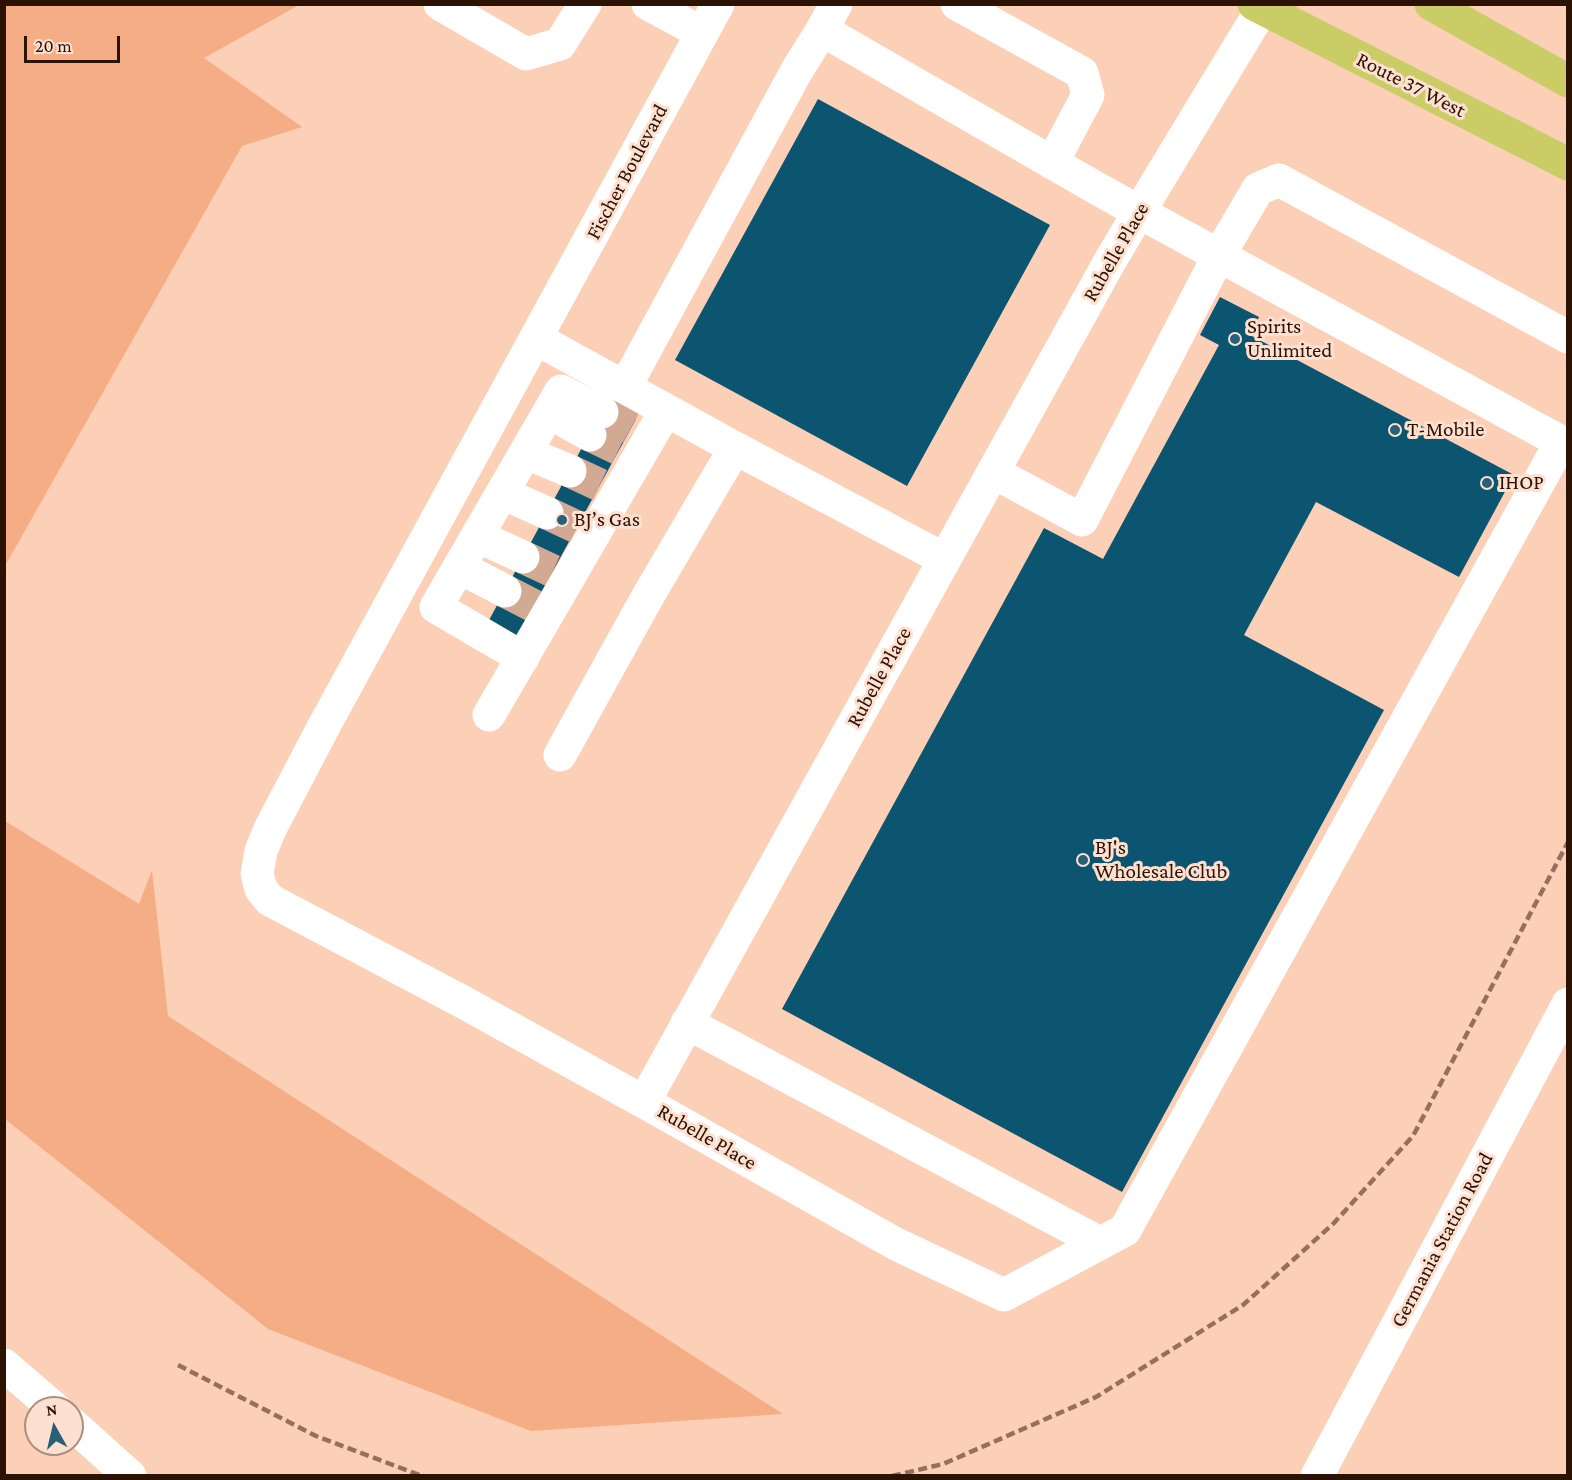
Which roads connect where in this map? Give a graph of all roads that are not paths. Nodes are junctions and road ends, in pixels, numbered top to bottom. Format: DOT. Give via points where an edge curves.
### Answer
graph roads {
  1 [pos="440,4"];
  2 [pos="585,4"];
  3 [pos="648,4"];
  4 [pos="718,4"];
  5 [pos="957,4"];
  6 [pos="1431,4"];
  7 [pos="1260,6"];
  8 [pos="829,17"];
  9 [pos="702,33"];
  10 [pos="1568,81"];
  11 [pos="1052,163"];
  12 [pos="1568,165"];
  13 [pos="1139,212"];
  14 [pos="1219,255"];
  15 [pos="1568,337"];
  16 [pos="537,339"];
  17 [pos="625,387"];
  18 [pos="498,408"];
  19 [pos="596,423"];
  20 [pos="538,431"];
  21 [pos="1564,435"];
  22 [pos="641,436"];
  23 [pos="735,448"];
  24 [pos="570,471"];
  25 [pos="993,472"];
  26 [pos="502,493"];
  27 [pos="547,513"];
  28 [pos="477,536"];
  29 [pos="523,557"];
  30 [pos="944,559"];
  31 [pos="406,575"];
  32 [pos="451,581"];
  33 [pos="505,591"];
  34 [pos="523,658"];
  35 [pos="489,715"];
  36 [pos="561,754"];
  37 [pos="1568,1004"];
  38 [pos="687,1023"];
  39 [pos="644,1101"];
  40 [pos="1100,1243"];
  41 [pos="4,1365"];
  42 [pos="40,1396"];
  43 [pos="84,1435"];
  44 [pos="130,1476"];
  45 [pos="1317,1476"];
  1 -- 2 [label="street" via="526,54 560,44"];
  3 -- 9 [label="street"];
  4 -- 9 [label="street, Fischer Boulevard"];
  5 -- 11 [label="street" via="1082,73 1088,95"];
  6 -- 10 [label="highway"];
  7 -- 12 [label="highway, Route 37 West"];
  7 -- 13 [label="street, Rubelle Place"];
  8 -- 11 [label="street"];
  8 -- 17 [label="street"];
  9 -- 16 [label="street, Fischer Boulevard"];
  11 -- 13 [label="street"];
  13 -- 14 [label="street"];
  13 -- 25 [label="street, Rubelle Place"];
  14 -- 15 [label="street" via="1258,189 1279,180"];
  14 -- 21 [label="street"];
  14 -- 25 [label="street" via="1082,520"];
  16 -- 17 [label="street"];
  16 -- 18 [label="street, Fischer Boulevard"];
  17 -- 22 [label="street"];
  18 -- 20 [label="street"];
  18 -- 31 [label="street, Fischer Boulevard"];
  19 -- 20 [label="street" via="561,391"];
  20 -- 24 [label="street"];
  20 -- 26 [label="street"];
  21 -- 40 [label="street" via="1125,1230"];
  22 -- 23 [label="street"];
  22 -- 34 [label="street" via="541,609"];
  23 -- 30 [label="street"];
  23 -- 36 [label="street"];
  25 -- 30 [label="street, Rubelle Place"];
  26 -- 27 [label="street"];
  26 -- 28 [label="street"];
  28 -- 29 [label="street"];
  28 -- 32 [label="street"];
  30 -- 38 [label="street, Rubelle Place"];
  31 -- 32 [label="street"];
  31 -- 39 [label="street, Fischer Boulevard" via="270,829 257,874 261,889 270,900"];
  32 -- 33 [label="street"];
  32 -- 34 [label="street" via="436,607"];
  34 -- 35 [label="street"];
  37 -- 45 [label="street, Germania Station Road"];
  38 -- 39 [label="street, Rubelle Place"];
  38 -- 40 [label="street"];
  39 -- 40 [label="street, Rubelle Place" via="896,1244 1004,1295"];
  41 -- 42 [label="street"];
  43 -- 44 [label="street"];
}
